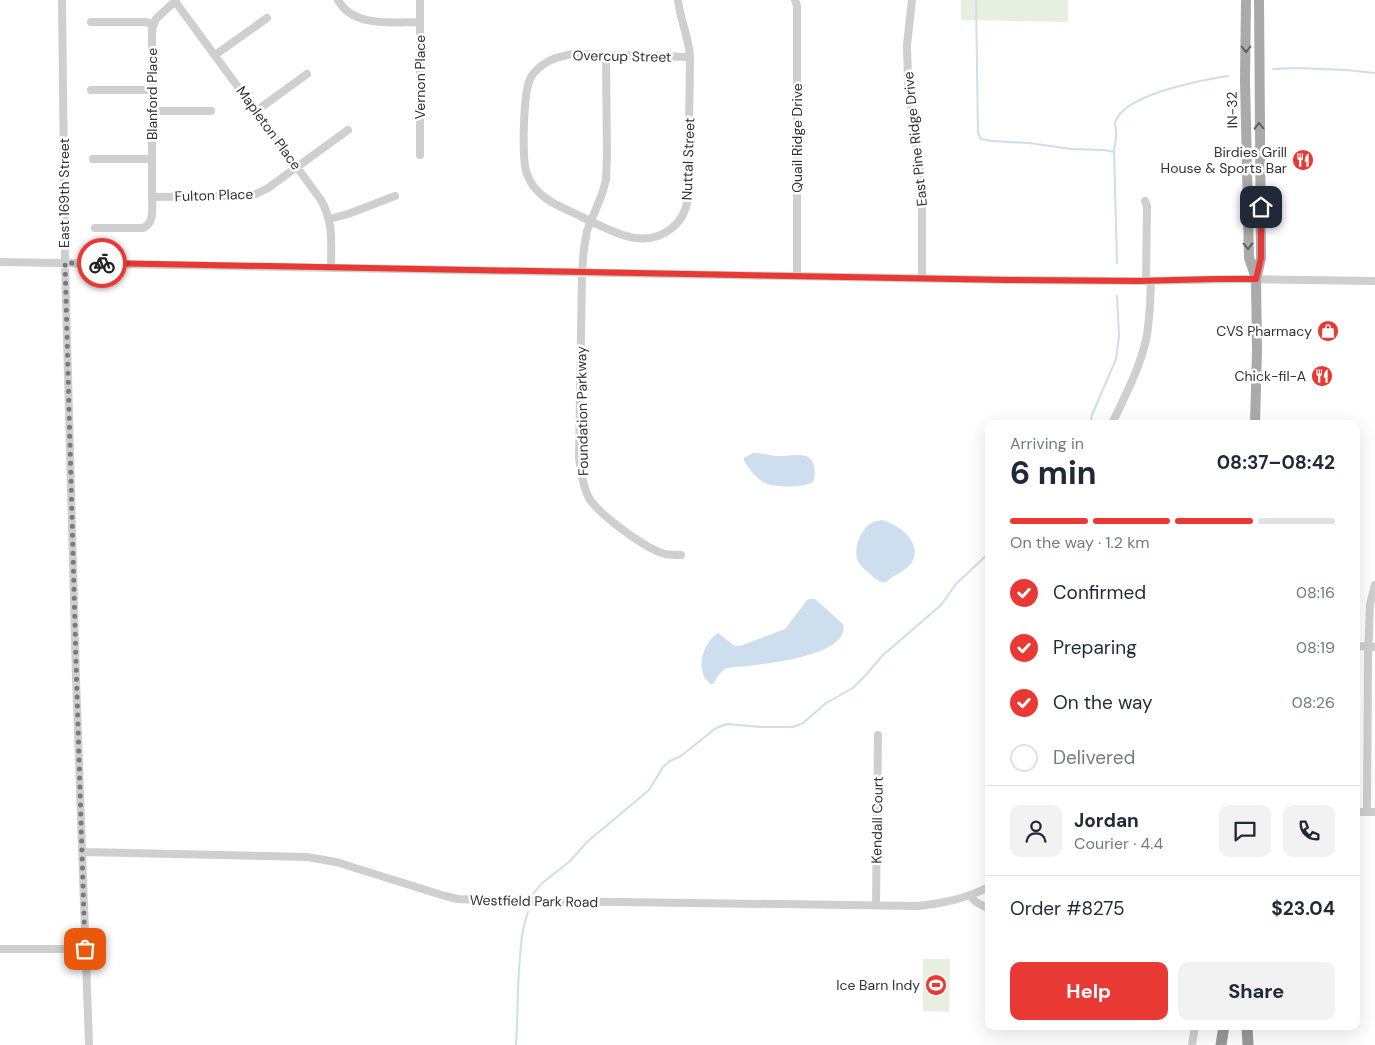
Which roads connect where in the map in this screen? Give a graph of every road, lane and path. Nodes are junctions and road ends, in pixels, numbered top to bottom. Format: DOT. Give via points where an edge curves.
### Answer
graph roads {
  1 [pos="62,0"];
  2 [pos="175,0"];
  3 [pos="338,0"];
  4 [pos="420,0"];
  5 [pos="678,0"];
  6 [pos="795,0"];
  7 [pos="912,0"];
  8 [pos="1246,0"];
  9 [pos="1259,0"];
  10 [pos="267,18"];
  11 [pos="91,22"];
  12 [pos="420,22"];
  13 [pos="153,24"];
  14 [pos="606,55"];
  15 [pos="215,56"];
  16 [pos="690,57"];
  17 [pos="307,74"];
  18 [pos="91,90"];
  19 [pos="152,90"];
  20 [pos="152,111"];
  21 [pos="211,111"];
  22 [pos="256,111"];
  23 [pos="348,130"];
  24 [pos="420,155"];
  25 [pos="93,159"];
  26 [pos="152,159"];
  27 [pos="297,167"];
  28 [pos="395,196"];
  29 [pos="152,197"];
  30 [pos="1145,202"];
  31 [pos="330,219"];
  32 [pos="591,221"];
  33 [pos="95,228"];
  34 [pos="0,262"];
  35 [pos="65,263"];
  36 [pos="331,268"];
  37 [pos="582,272"];
  38 [pos="797,276"];
  39 [pos="922,278"];
  40 [pos="1256,279"];
  41 [pos="1148,281"];
  42 [pos="1375,281"];
  43 [pos="1114,420"];
  44 [pos="1256,420"];
  45 [pos="681,555"];
  46 [pos="1375,585"];
  47 [pos="1372,647"];
  48 [pos="878,735"];
  49 [pos="1371,812"];
  50 [pos="82,852"];
  51 [pos="985,889"];
  52 [pos="970,896"];
  53 [pos="876,906"];
  54 [pos="985,907"];
  55 [pos="0,949"];
  56 [pos="85,949"];
  57 [pos="1194,1030"];
  58 [pos="1225,1030"];
  59 [pos="1226,1030"];
  60 [pos="1246,1030"];
  61 [pos="1246,1030"];
  62 [pos="89,1045"];
  63 [pos="1192,1045"];
  64 [pos="1221,1045"];
  65 [pos="1226,1045"];
  66 [pos="1244,1045"];
  67 [pos="1248,1045"];
  1 -- 35 [label="street, East 169th Street"];
  2 -- 13 [label="street"];
  2 -- 15 [label="street, Mapleton Place"];
  3 -- 12 [label="street" via="348,11 366,20"];
  4 -- 12 [label="street, Vernon Place"];
  5 -- 16 [label="street, Nuttal Street"];
  6 -- 38 [label="street, Quail Ridge Drive"];
  7 -- 39 [label="street, East Pine Ridge Drive" via="907,45 908,83 922,188"];
  8 -- 40 [label="main road, IN-32, one-way" via="1249,258"];
  40 -- 9 [label="main road, IN-32, one-way" via="1261,258"];
  10 -- 15 [label="street"];
  11 -- 13 [label="street"];
  12 -- 24 [label="street, Vernon Place"];
  13 -- 19 [label="street, Blanford Place"];
  14 -- 16 [label="street, Overcup Street"];
  14 -- 32 [label="street, Foundation Parkway" via="606,174"];
  14 -- 32 [label="street, Overcup Street" via="573,54 545,62 529,81 526,92 525,160 531,183 547,200"];
  15 -- 22 [label="street, Mapleton Place"];
  16 -- 32 [label="street, Nuttal Street" via="689,188 687,206 681,217 669,230 649,239 627,236"];
  17 -- 22 [label="street"];
  18 -- 19 [label="street"];
  19 -- 20 [label="street, Blanford Place"];
  20 -- 21 [label="street"];
  20 -- 26 [label="street, Blanford Place"];
  22 -- 27 [label="street, Mapleton Place"];
  23 -- 27 [label="street, Fulton Place"];
  25 -- 26 [label="street"];
  26 -- 29 [label="street, Blanford Place"];
  27 -- 29 [label="street, Fulton Place" via="268,188 250,196"];
  27 -- 31 [label="street, Mapleton Place" via="321,200"];
  28 -- 31 [label="street"];
  29 -- 33 [label="street, Blanford Place" via="151,222 146,227"];
  30 -- 41 [label="street"];
  31 -- 36 [label="street, Mapleton Place"];
  32 -- 37 [label="street, Foundation Parkway"];
  34 -- 35 [label="street"];
  35 -- 36 [label="street"];
  35 -- 50 [label="street, East 169th Street"];
  36 -- 37 [label="street"];
  37 -- 38 [label="street"];
  37 -- 45 [label="street, Foundation Parkway" via="579,458 587,495 608,518 646,546 665,554"];
  38 -- 39 [label="street"];
  39 -- 41 [label="street"];
  40 -- 41 [label="street"];
  40 -- 42 [label="street"];
  40 -- 44 [label="main road, IN-32"];
  41 -- 43 [label="street" via="1146,339 1136,372"];
  46 -- 47 [label="street" via="1370,604"];
  47 -- 49 [label="street" via="1367,677"];
  48 -- 53 [label="street, Kendall Court"];
  50 -- 53 [label="street, Westfield Park Road" via="307,857 336,862 458,899"];
  50 -- 56 [label="street, East 169th Street"];
  51 -- 52 [label="street, Westfield Park Road"];
  52 -- 53 [label="street, Westfield Park Road" via="931,904"];
  52 -- 54 [label="street"];
  55 -- 56 [label="street"];
  56 -- 62 [label="street, East 169th Street"];
  57 -- 63 [label="street"];
  58 -- 64 [label="highway"];
  59 -- 65 [label="main road"];
  60 -- 66 [label="main road"];
  61 -- 67 [label="highway"];
}
